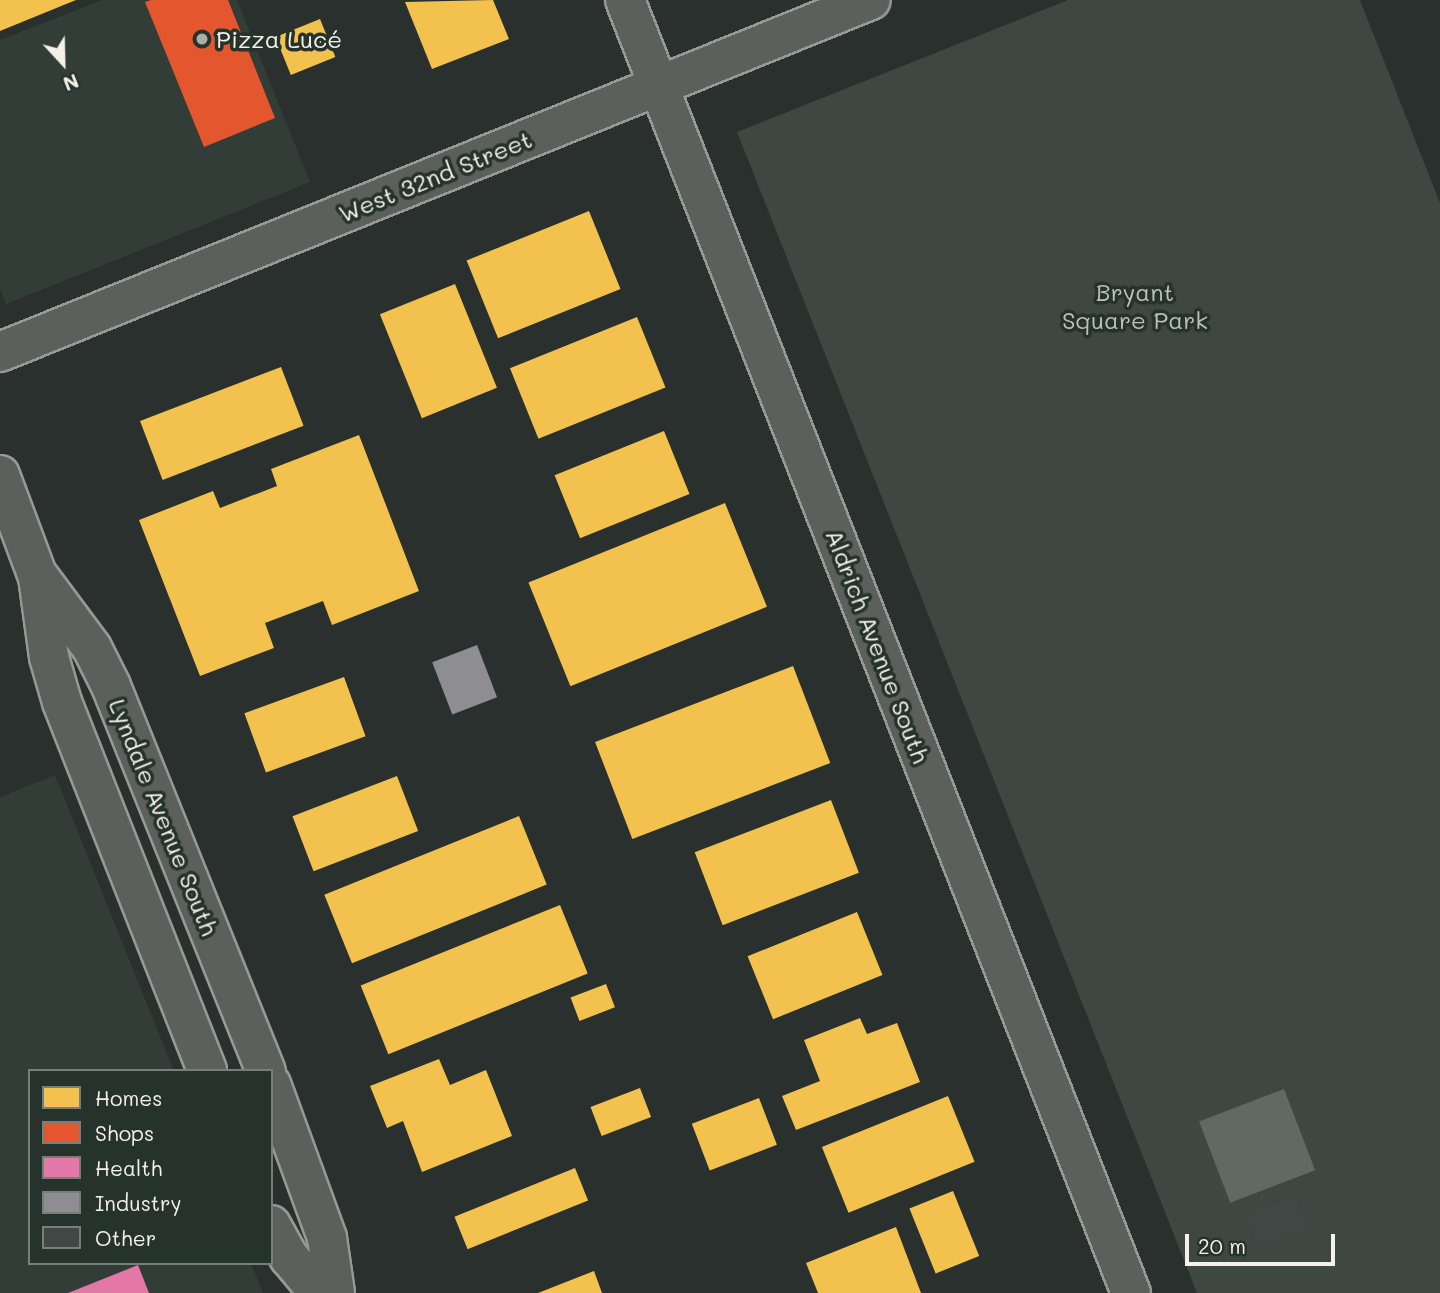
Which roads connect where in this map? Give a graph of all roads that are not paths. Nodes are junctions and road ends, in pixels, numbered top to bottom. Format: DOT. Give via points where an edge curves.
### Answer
graph roads {
  1 [pos="625,0"];
  2 [pos="871,0"];
  3 [pos="659,86"];
  4 [pos="0,352"];
  5 [pos="0,475"];
  6 [pos="38,577"];
  7 [pos="207,1069"];
  8 [pos="265,1069"];
  9 [pos="273,1090"];
  10 [pos="273,1229"];
  11 [pos="319,1293"];
  12 [pos="335,1293"];
  13 [pos="1131,1293"];
  1 -- 3 [label="street, Aldrich Avenue South"];
  2 -- 3 [label="street, West 32nd Street"];
  3 -- 4 [label="street, West 32nd Street"];
  3 -- 13 [label="street, Aldrich Avenue South"];
  5 -- 6 [label="street, Lyndale Avenue South"];
  6 -- 7 [label="street, Lyndale Avenue South" via="49,657 62,702"];
  6 -- 8 [label="street, Lyndale Avenue South" via="92,648 111,686"];
  9 -- 12 [label="street" via="327,1238"];
  10 -- 11 [label="street" via="289,1257"];
}
